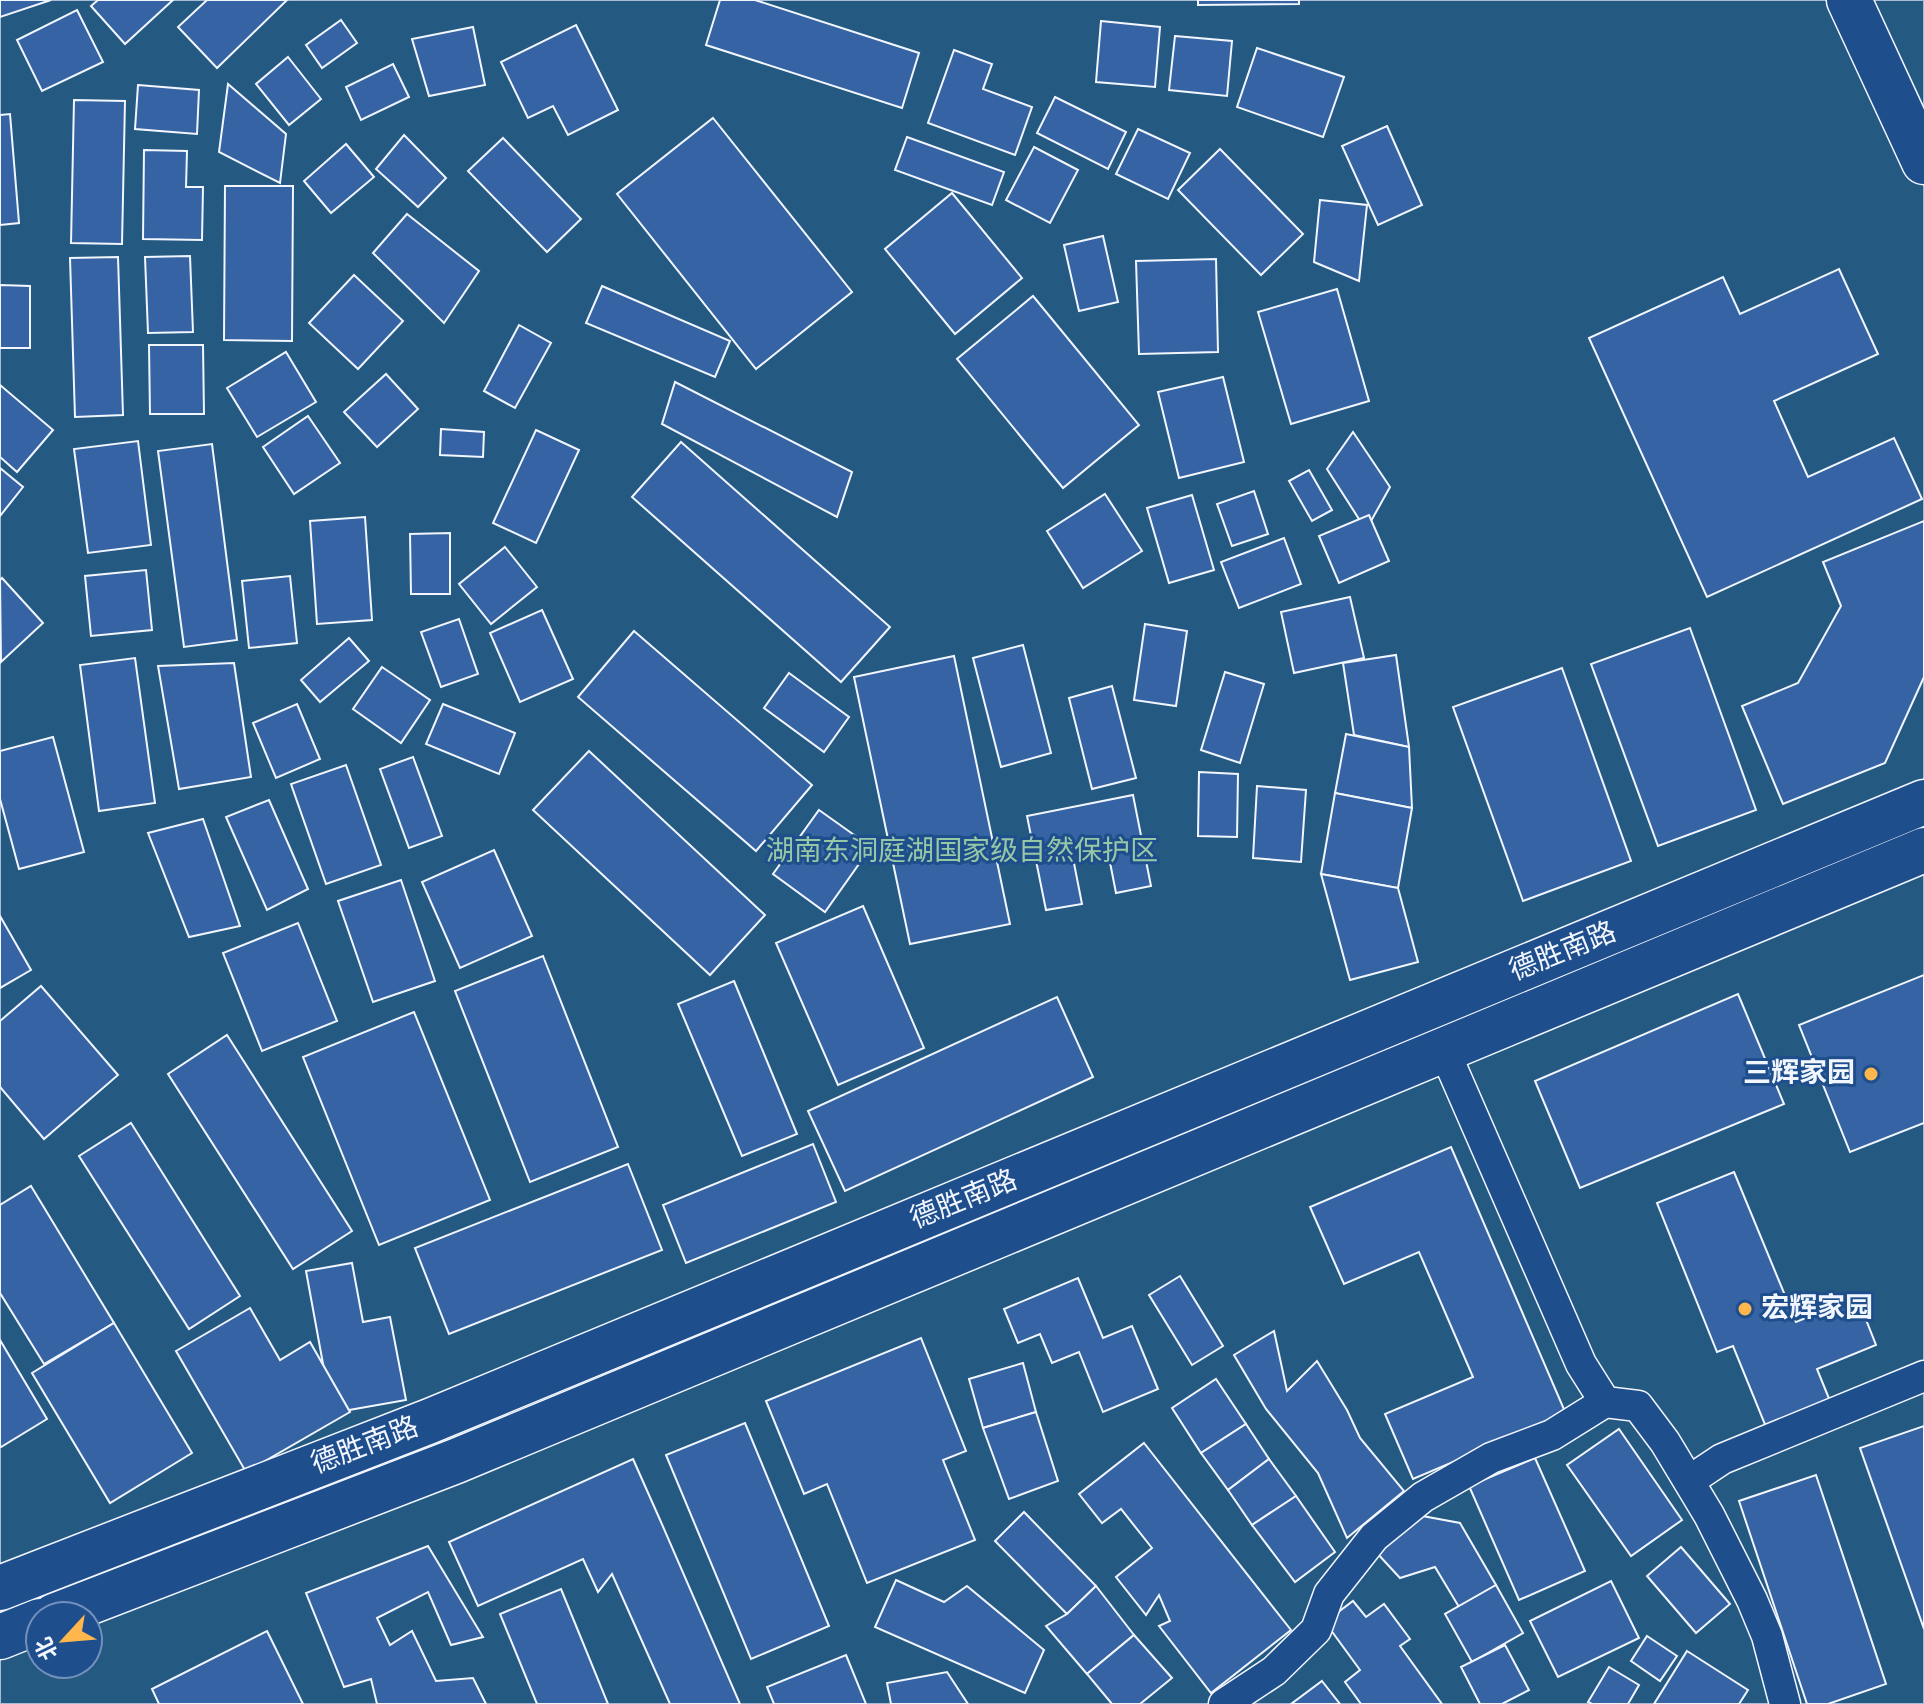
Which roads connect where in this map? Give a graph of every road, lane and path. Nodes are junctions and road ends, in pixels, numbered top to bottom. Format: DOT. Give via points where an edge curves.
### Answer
graph roads {
  1 [pos="1849,0"];
  2 [pos="1924,162"];
  3 [pos="1924,802"];
  4 [pos="1924,850"];
  5 [pos="1444,1050"];
  6 [pos="1924,1376"];
  7 [pos="1924,1398"];
  8 [pos="1605,1402"];
  9 [pos="1689,1481"];
  10 [pos="0,1588"];
  11 [pos="95,1600"];
  12 [pos="24,1627"];
  13 [pos="0,1637"];
  14 [pos="1224,1704"];
  15 [pos="1785,1704"];
  1 -- 2 [label="main road"];
  3 -- 10 [label="main road, 德胜南路" via="430,1421"];
  4 -- 5 [label="main road, 德胜南路"];
  5 -- 8 [label="street" via="1581,1364"];
  5 -- 11 [label="main road, 德胜南路" via="456,1461"];
  6 -- 9 [label="street" via="1722,1459"];
  7 -- 9 [label="street"];
  8 -- 9 [label="street" via="1638,1406"];
  8 -- 14 [label="street" via="1552,1435 1491,1458 1411,1507 1374,1537 1329,1594 1316,1630 1274,1671"];
  9 -- 15 [label="street" via="1752,1600"];
  12 -- 13 [label="main road"];
}
